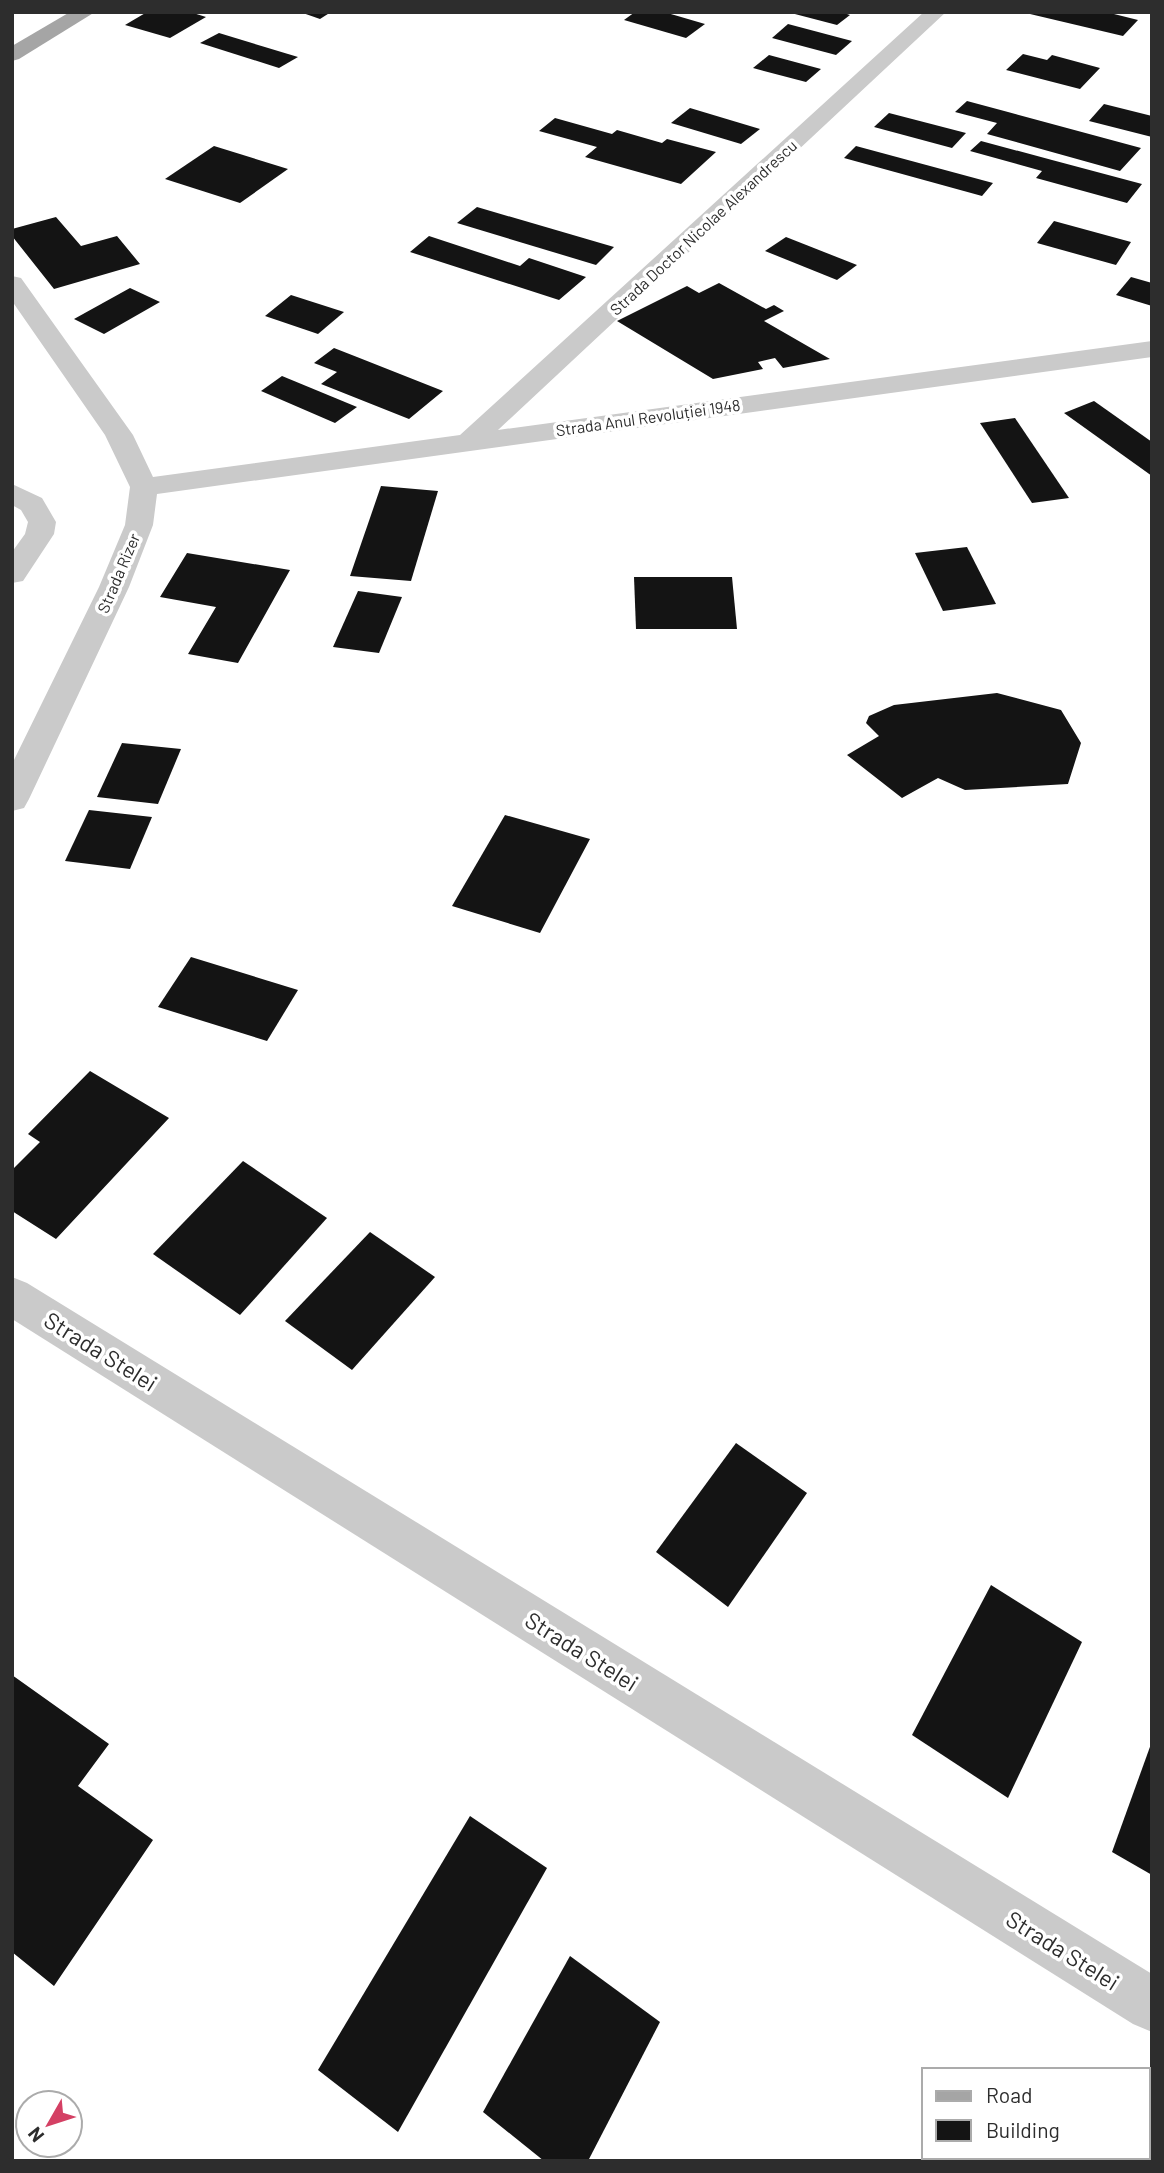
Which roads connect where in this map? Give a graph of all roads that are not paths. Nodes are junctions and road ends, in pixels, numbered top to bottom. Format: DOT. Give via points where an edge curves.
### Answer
graph roads {
  1 [pos="85,12"];
  2 [pos="936,12"];
  3 [pos="12,55"];
  4 [pos="12,283"];
  5 [pos="1152,349"];
  6 [pos="469,442"];
  7 [pos="144,487"];
  8 [pos="12,493"];
  9 [pos="12,574"];
  10 [pos="12,799"];
  11 [pos="12,1296"];
  12 [pos="1152,2005"];
  1 -- 3 [label="main road"];
  2 -- 6 [label="street, Strada Doctor Nicolae Alexandrescu"];
  4 -- 7 [label="street" via="119,435"];
  5 -- 6 [label="street, Strada Anul Revoluției 1948"];
  6 -- 7 [label="street, Strada Anul Revoluției 1948"];
  7 -- 10 [label="street, Strada Rizer" via="139,525 114,587"];
  8 -- 9 [label="street" via="32,504 42,522"];
  11 -- 12 [label="street, Strada Stelei"];
}
